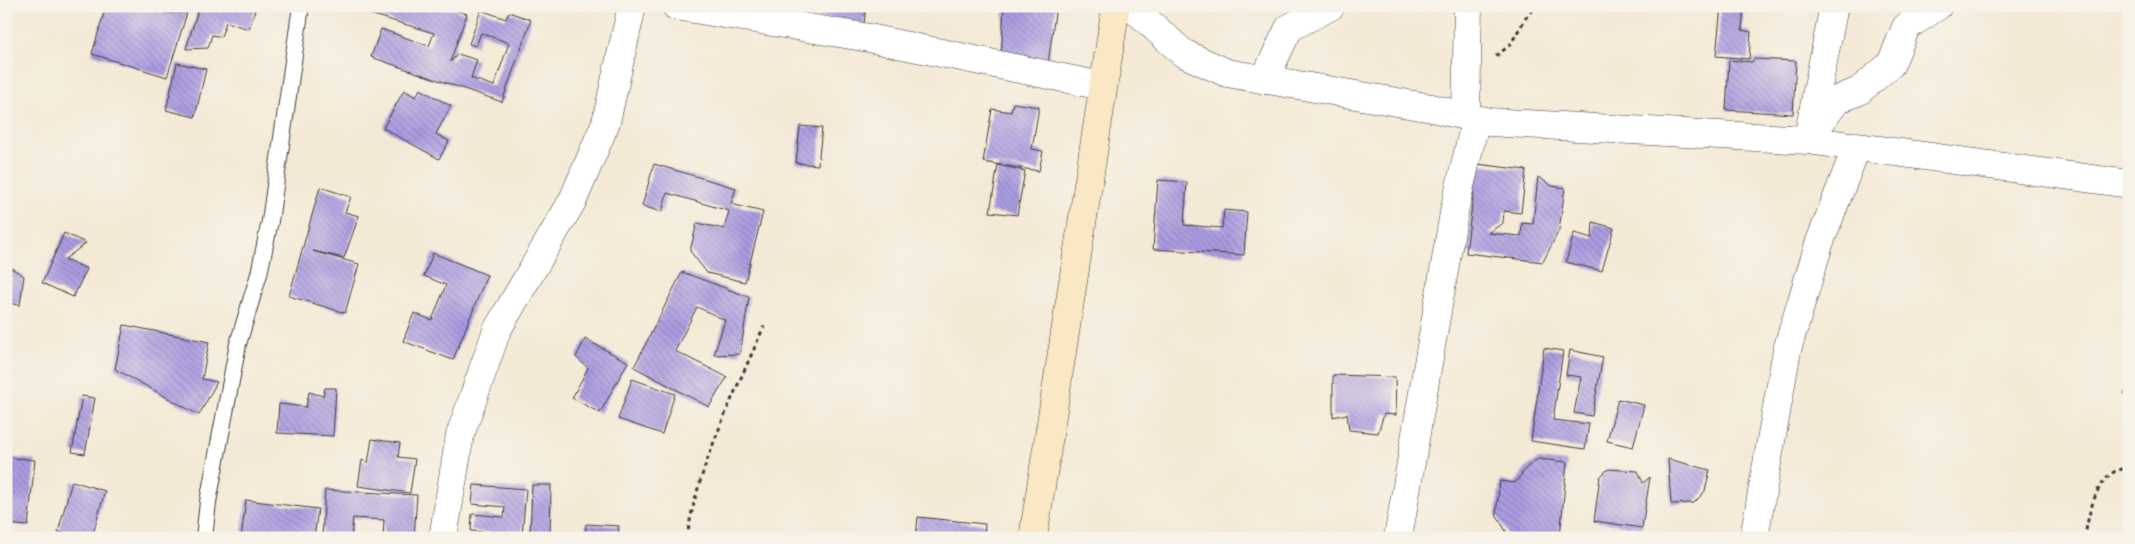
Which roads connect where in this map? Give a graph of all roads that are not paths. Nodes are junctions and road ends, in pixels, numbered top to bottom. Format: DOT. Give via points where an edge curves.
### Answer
graph roads {
  1 [pos="301,6"];
  2 [pos="632,6"];
  3 [pos="676,6"];
  4 [pos="1116,6"];
  5 [pos="1131,6"];
  6 [pos="1331,6"];
  7 [pos="1468,6"];
  8 [pos="1834,6"];
  9 [pos="1938,6"];
  10 [pos="1264,80"];
  11 [pos="1102,86"];
  12 [pos="1471,118"];
  13 [pos="1807,140"];
  14 [pos="1857,146"];
  15 [pos="2129,184"];
  16 [pos="204,538"];
  17 [pos="443,538"];
  18 [pos="1033,538"];
  19 [pos="1398,538"];
  20 [pos="1754,538"];
  1 -- 16 [label="lane" via="270,221 260,274 238,344"];
  2 -- 17 [label="street" via="606,122 574,200 497,330 460,435"];
  3 -- 11 [label="street" via="869,38"];
  4 -- 11 [label="main road"];
  5 -- 10 [label="street" via="1183,53 1227,73"];
  6 -- 10 [label="street" via="1289,28"];
  7 -- 12 [label="street"];
  8 -- 13 [label="street"];
  9 -- 13 [label="street" via="1906,27 1891,64 1859,91 1837,100"];
  10 -- 12 [label="street" via="1432,108"];
  11 -- 18 [label="main road"];
  12 -- 13 [label="street" via="1489,122"];
  12 -- 19 [label="street"];
  13 -- 14 [label="street"];
  14 -- 15 [label="street"];
  14 -- 20 [label="street" via="1818,244 1787,350"];
}
